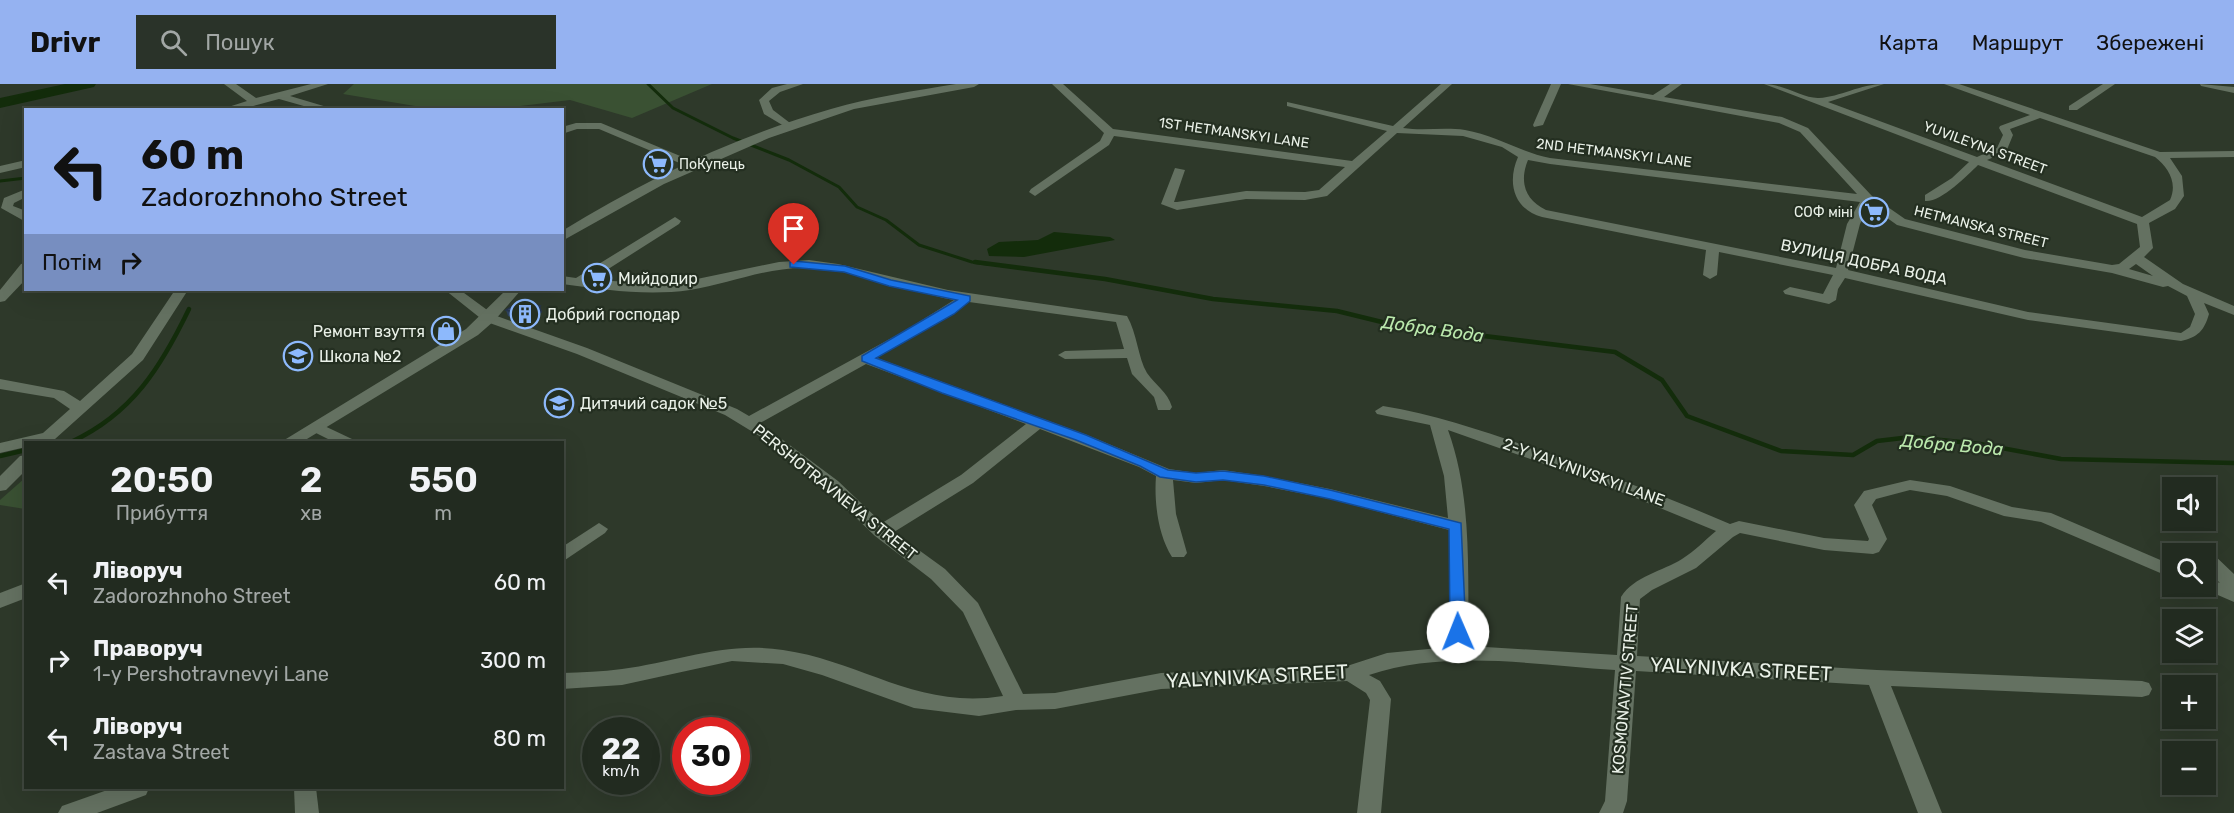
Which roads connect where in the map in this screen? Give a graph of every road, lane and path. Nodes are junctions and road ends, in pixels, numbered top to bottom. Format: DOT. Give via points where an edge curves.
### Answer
graph roads {
  1 [pos="229,84"];
  2 [pos="323,84"];
  3 [pos="798,84"];
  4 [pos="974,84"];
  5 [pos="1057,84"];
  6 [pos="1447,84"];
  7 [pos="1556,84"];
  8 [pos="1573,84"];
  9 [pos="1677,84"];
  10 [pos="1769,84"];
  11 [pos="1879,84"];
  12 [pos="1949,84"];
  13 [pos="2110,84"];
  14 [pos="2205,84"];
  15 [pos="2234,90"];
  16 [pos="279,96"];
  17 [pos="1656,96"];
  18 [pos="255,102"];
  19 [pos="1817,102"];
  20 [pos="1291,105"];
  21 [pos="232,108"];
  22 [pos="324,108"];
  23 [pos="2073,108"];
  24 [pos="2040,115"];
  25 [pos="1538,125"];
  26 [pos="789,126"];
  27 [pos="1393,129"];
  28 [pos="564,130"];
  29 [pos="1110,132"];
  30 [pos="2234,154"];
  31 [pos="2159,155"];
  32 [pos="1524,156"];
  33 [pos="1976,161"];
  34 [pos="24,164"];
  35 [pos="693,165"];
  36 [pos="1354,165"];
  37 [pos="0,170"];
  38 [pos="1179,170"];
  39 [pos="1035,192"];
  40 [pos="24,193"];
  41 [pos="1929,198"];
  42 [pos="1868,199"];
  43 [pos="24,216"];
  44 [pos="675,221"];
  45 [pos="2143,222"];
  46 [pos="564,236"];
  47 [pos="1713,247"];
  48 [pos="2136,258"];
  49 [pos="2112,269"];
  50 [pos="24,271"];
  51 [pos="1842,273"];
  52 [pos="1710,275"];
  53 [pos="564,280"];
  54 [pos="579,282"];
  55 [pos="2185,290"];
  56 [pos="181,291"];
  57 [pos="453,291"];
  58 [pos="513,291"];
  59 [pos="1790,291"];
  60 [pos="0,298"];
  61 [pos="966,298"];
  62 [pos="2234,311"];
  63 [pos="489,318"];
  64 [pos="1135,353"];
  65 [pos="1065,356"];
  66 [pos="867,359"];
  67 [pos="0,384"];
  68 [pos="1164,407"];
  69 [pos="80,408"];
  70 [pos="1383,411"];
  71 [pos="750,422"];
  72 [pos="1038,422"];
  73 [pos="1437,422"];
  74 [pos="316,427"];
  75 [pos="46,439"];
  76 [pos="292,441"];
  77 [pos="344,441"];
  78 [pos="24,443"];
  79 [pos="0,448"];
  80 [pos="0,463"];
  81 [pos="22,464"];
  82 [pos="1165,474"];
  83 [pos="0,486"];
  84 [pos="1456,526"];
  85 [pos="599,529"];
  86 [pos="1729,530"];
  87 [pos="880,532"];
  88 [pos="1178,553"];
  89 [pos="564,555"];
  90 [pos="2162,568"];
  91 [pos="2216,568"];
  92 [pos="2234,585"];
  93 [pos="2216,588"];
  94 [pos="24,591"];
  95 [pos="2234,595"];
  96 [pos="0,601"];
  97 [pos="1459,653"];
  98 [pos="1628,663"];
  99 [pos="1350,673"];
  100 [pos="1877,678"];
  101 [pos="564,681"];
  102 [pos="2142,689"];
  103 [pos="1016,702"];
  104 [pos="135,789"];
  105 [pos="305,789"];
  106 [pos="70,813"];
  107 [pos="307,813"];
  108 [pos="1369,813"];
  109 [pos="1611,813"];
  110 [pos="1930,813"];
  1 -- 18 [label="street"];
  2 -- 16 [label="street"];
  3 -- 26 [label="street" via="776,90 764,100 768,112"];
  4 -- 26 [label="main road" via="837,110"];
  5 -- 29 [label="street"];
  6 -- 27 [label="street"];
  7 -- 25 [label="street"];
  8 -- 17 [label="street, HETMANSKA STREET"];
  9 -- 17 [label="street"];
  10 -- 19 [label="street, YUVILEYNA STREET"];
  11 -- 19 [label="street"];
  12 -- 24 [label="street"];
  13 -- 23 [label="street"];
  14 -- 15 [label="street"];
  16 -- 18 [label="street"];
  16 -- 22 [label="street"];
  17 -- 42 [label="street, HETMANSKA STREET" via="1782,120 1804,130"];
  18 -- 21 [label="street"];
  19 -- 33 [label="street, YUVILEYNA STREET"];
  20 -- 27 [label="street, 2ND HETMANSKYI LANE"];
  24 -- 31 [label="street"];
  24 -- 33 [label="street" via="2004,128 2008,135 2002,150"];
  26 -- 35 [label="main road"];
  27 -- 32 [label="street, 2ND HETMANSKYI LANE" via="1426,134 1464,133 1506,145"];
  27 -- 36 [label="street"];
  28 -- 35 [label="street" via="601,126"];
  29 -- 36 [label="street, 1ST HETMANSKYI LANE"];
  29 -- 39 [label="street" via="1105,143"];
  30 -- 31 [label="street"];
  31 -- 45 [label="street" via="2174,166 2182,192 2179,200"];
  32 -- 42 [label="street, 2ND HETMANSKYI LANE"];
  32 -- 47 [label="street, ВУЛИЦЯ ДОБРА ВОДА" via="1517,170 1518,192 1524,202 1542,213"];
  33 -- 41 [label="street"];
  33 -- 45 [label="street, YUVILEYNA STREET"];
  34 -- 37 [label="street"];
  35 -- 46 [label="main road"];
  36 -- 38 [label="street" via="1329,189 1315,195 1246,195 1177,206 1167,204"];
  40 -- 43 [label="street" via="8,201 7,208"];
  42 -- 49 [label="street, HETMANSKA STREET" via="1890,217 1932,232 2046,259"];
  42 -- 51 [label="street" via="1852,223"];
  44 -- 54 [label="street"];
  45 -- 48 [label="street" via="2147,248"];
  47 -- 51 [label="street, ВУЛИЦЯ ДОБРА ВОДА"];
  47 -- 52 [label="street"];
  48 -- 49 [label="street" via="2123,268"];
  48 -- 55 [label="street"];
  49 -- 55 [label="street, HETMANSKA STREET"];
  50 -- 60 [label="street"];
  51 -- 55 [label="street, ВУЛИЦЯ ДОБРА ВОДА" via="2028,316 2181,337 2193,334 2202,314"];
  51 -- 59 [label="street" via="1831,285 1829,300"];
  53 -- 54 [label="street"];
  54 -- 61 [label="street" via="657,290 780,265 808,264"];
  55 -- 62 [label="street"];
  56 -- 69 [label="street" via="138,357"];
  57 -- 63 [label="street, PERSHOTRAVNEVA STREET"];
  58 -- 63 [label="main road"];
  61 -- 64 [label="street" via="1122,319"];
  61 -- 66 [label="street"];
  63 -- 71 [label="street, PERSHOTRAVNEVA STREET" via="582,351"];
  63 -- 74 [label="main road"];
  64 -- 65 [label="street"];
  64 -- 68 [label="street" via="1140,374 1161,396"];
  66 -- 71 [label="street"];
  66 -- 72 [label="street"];
  67 -- 69 [label="street" via="58,394"];
  69 -- 75 [label="street"];
  70 -- 73 [label="street, 2-Y YALYNIVSKYI LANE"];
  71 -- 87 [label="street, PERSHOTRAVNEVA STREET" via="832,485"];
  72 -- 82 [label="street"];
  72 -- 87 [label="street" via="967,479"];
  73 -- 84 [label="street" via="1452,474"];
  73 -- 86 [label="street, 2-Y YALYNIVSKYI LANE" via="1605,479"];
  74 -- 76 [label="main road"];
  74 -- 77 [label="street"];
  78 -- 79 [label="street"];
  80 -- 81 [label="street"];
  81 -- 83 [label="street"];
  82 -- 84 [label="street" via="1196,478 1223,475 1264,481"];
  82 -- 88 [label="street" via="1163,493"];
  84 -- 97 [label="street"];
  85 -- 89 [label="street"];
  86 -- 90 [label="street" via="1739,527 1824,544 1873,548 1878,538 1863,505 1870,495 1910,485 1950,491 2010,512 2045,517"];
  86 -- 98 [label="street, KOSMONAVTIV STREET" via="1695,559 1631,597"];
  87 -- 103 [label="street, PERSHOTRAVNEVA STREET" via="938,574 971,608"];
  91 -- 92 [label="street"];
  93 -- 95 [label="street"];
  94 -- 96 [label="main road"];
  97 -- 98 [label="street, YALYNIVKA STREET"];
  97 -- 99 [label="street, YALYNIVKA STREET" via="1387,661"];
  98 -- 100 [label="street, YALYNIVKA STREET"];
  98 -- 109 [label="street, KOSMONAVTIV STREET" via="1616,801"];
  99 -- 103 [label="street, YALYNIVKA STREET" via="1161,681 1056,701"];
  99 -- 108 [label="street" via="1374,687 1382,699"];
  100 -- 102 [label="street, YALYNIVKA STREET"];
  100 -- 110 [label="street"];
  101 -- 103 [label="street, YALYNIVKA STREET" via="622,677 732,654 783,657 815,665 914,700 979,708"];
  104 -- 106 [label="street"];
  105 -- 107 [label="street"];
}
